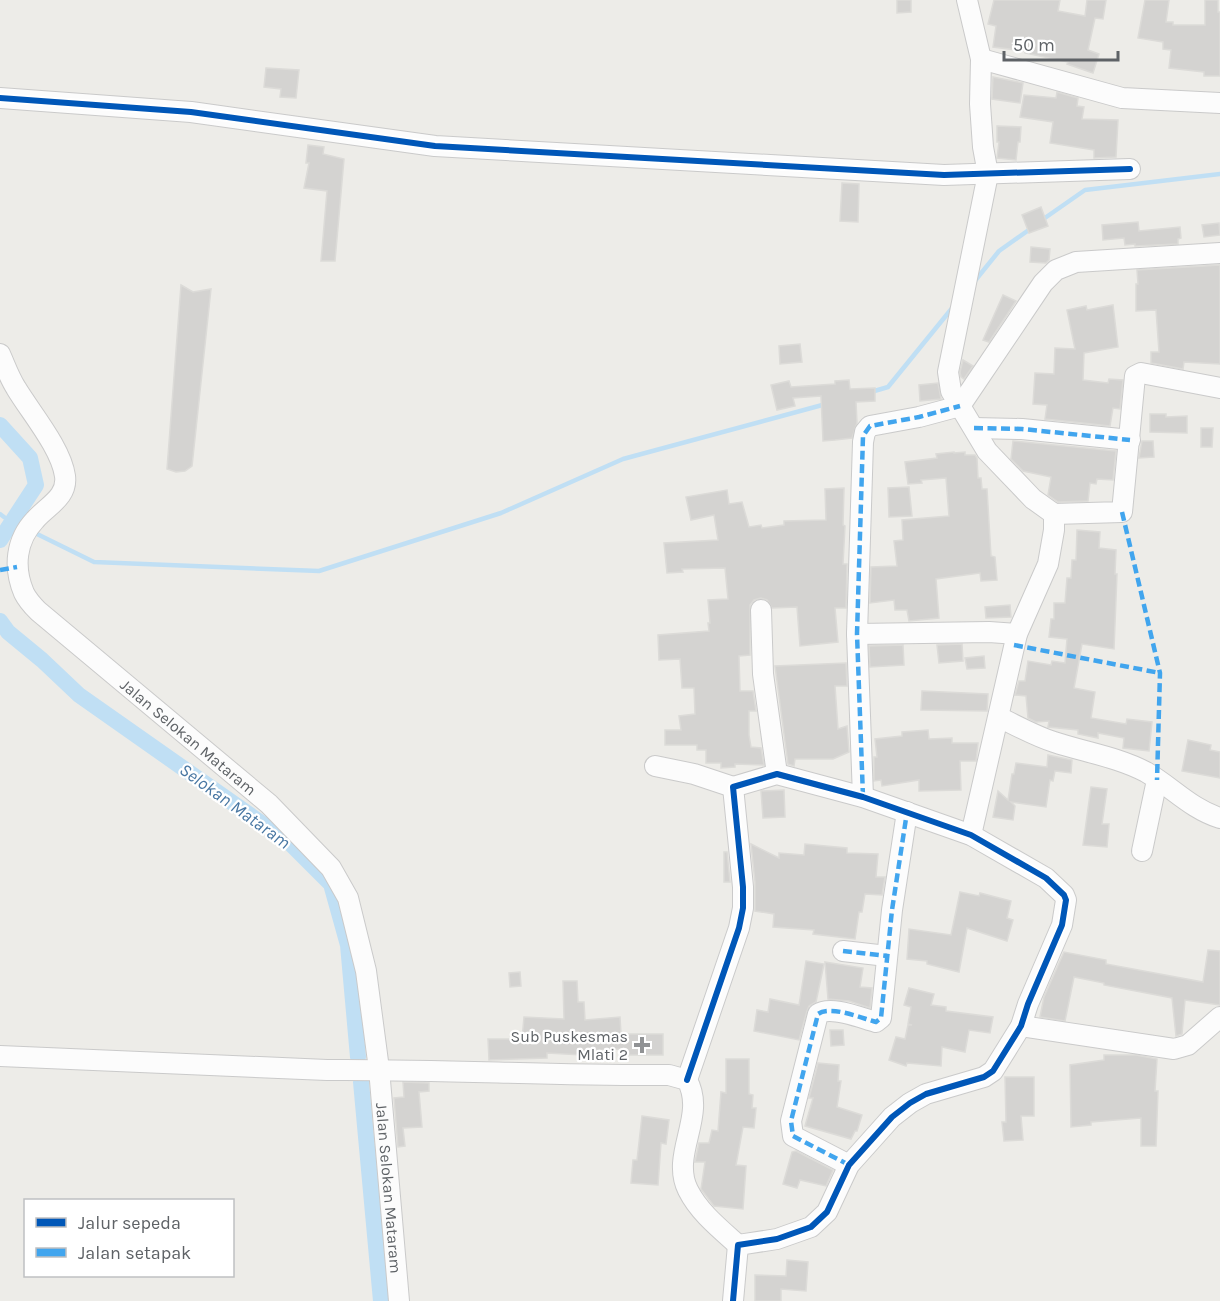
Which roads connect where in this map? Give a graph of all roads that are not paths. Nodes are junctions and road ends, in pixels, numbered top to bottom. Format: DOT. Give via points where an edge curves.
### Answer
graph roads {
  1 [pos="967,0"];
  2 [pos="981,59"];
  3 [pos="0,98"];
  4 [pos="1220,103"];
  5 [pos="1130,169"];
  6 [pos="988,174"];
  7 [pos="1220,253"];
  8 [pos="0,354"];
  9 [pos="1220,388"];
  10 [pos="960,406"];
  11 [pos="974,428"];
  12 [pos="1130,440"];
  13 [pos="1054,514"];
  14 [pos="761,610"];
  15 [pos="857,634"];
  16 [pos="1017,634"];
  17 [pos="999,717"];
  18 [pos="655,766"];
  19 [pos="777,774"];
  20 [pos="1157,780"];
  21 [pos="733,787"];
  22 [pos="863,796"];
  23 [pos="907,812"];
  24 [pos="1220,818"];
  25 [pos="971,835"];
  26 [pos="1142,851"];
  27 [pos="843,951"];
  28 [pos="888,956"];
  29 [pos="1220,1017"];
  30 [pos="1021,1026"];
  31 [pos="0,1056"];
  32 [pos="371,1069"];
  33 [pos="687,1080"];
  34 [pos="849,1165"];
  35 [pos="738,1245"];
  36 [pos="399,1301"];
  37 [pos="733,1301"];
  1 -- 2 [label="street"];
  2 -- 4 [label="street" via="1122,98"];
  2 -- 6 [label="street" via="980,104"];
  3 -- 6 [label="street" via="191,112 435,146 944,175"];
  5 -- 6 [label="street"];
  6 -- 10 [label="street" via="948,372 951,391"];
  7 -- 10 [label="street" via="1076,262 1056,270 1043,283"];
  8 -- 32 [label="street, Jalan Selokan Mataram" via="14,386 63,466 65,479 60,497 21,539 17,567 24,594 38,611 269,804 331,868 348,898 366,971"];
  9 -- 12 [label="street" via="1137,374"];
  10 -- 11 [label="street"];
  10 -- 15 [label="street" via="870,426 863,436"];
  11 -- 12 [label="street"];
  11 -- 13 [label="street" via="987,452 1033,499"];
  12 -- 13 [label="street" via="1122,512"];
  13 -- 16 [label="street" via="1048,564"];
  14 -- 19 [label="street" via="763,674"];
  15 -- 16 [label="street"];
  15 -- 22 [label="street"];
  16 -- 17 [label="street"];
  17 -- 20 [label="street" via="1051,741 1124,763"];
  17 -- 25 [label="street"];
  18 -- 21 [label="street"];
  19 -- 21 [label="street"];
  19 -- 22 [label="street"];
  20 -- 24 [label="street" via="1189,804"];
  20 -- 26 [label="street"];
  21 -- 33 [label="street" via="743,908"];
  22 -- 23 [label="street"];
  23 -- 25 [label="street"];
  23 -- 28 [label="street"];
  25 -- 30 [label="street" via="1046,878 1066,900 1062,925"];
  27 -- 28 [label="street"];
  28 -- 34 [label="street" via="879,1021 833,1011 818,1014 791,1121 794,1136"];
  29 -- 30 [label="street" via="1188,1045 1174,1049"];
  30 -- 34 [label="street" via="993,1071 910,1103 892,1117"];
  31 -- 32 [label="street"];
  32 -- 33 [label="street" via="669,1075"];
  32 -- 36 [label="street, Jalan Selokan Mataram"];
  33 -- 35 [label="street" via="694,1106 685,1147 687,1188 705,1215"];
  34 -- 35 [label="street" via="827,1212 811,1227 777,1239"];
  35 -- 37 [label="street"];
}
